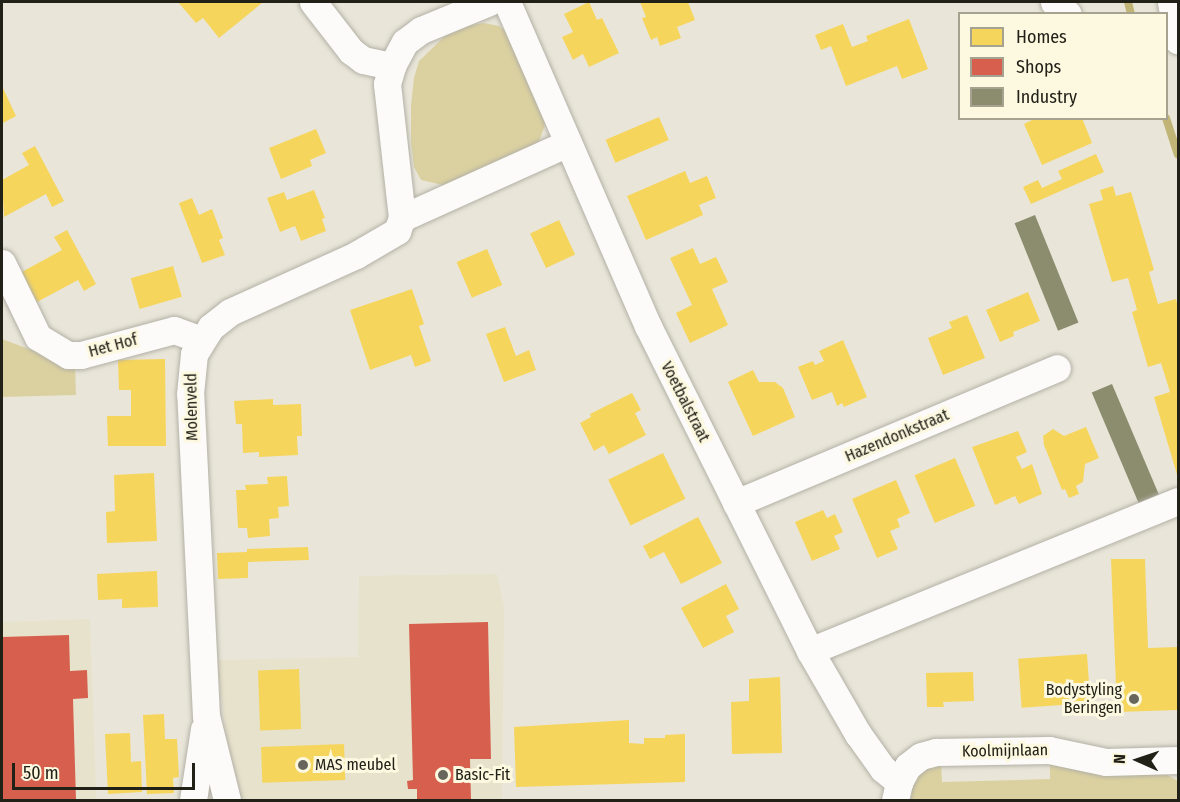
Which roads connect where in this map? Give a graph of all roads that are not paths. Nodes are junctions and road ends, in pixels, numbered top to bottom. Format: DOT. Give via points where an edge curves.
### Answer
graph roads {
  1 [pos="313,2"];
  2 [pos="489,2"];
  3 [pos="507,2"];
  4 [pos="1053,2"];
  5 [pos="1171,2"];
  6 [pos="1066,12"];
  7 [pos="1179,40"];
  8 [pos="392,66"];
  9 [pos="568,143"];
  10 [pos="402,218"];
  11 [pos="2,263"];
  12 [pos="201,340"];
  13 [pos="1057,368"];
  14 [pos="1179,501"];
  15 [pos="736,503"];
  16 [pos="810,651"];
  17 [pos="206,716"];
  18 [pos="1179,760"];
  19 [pos="897,791"];
  20 [pos="193,801"];
  21 [pos="227,801"];
  1 -- 8 [label="street" via="351,51 363,60"];
  2 -- 8 [label="street" via="421,30 405,42"];
  3 -- 9 [label="street, Voetbalstraat"];
  4 -- 6 [label="street"];
  5 -- 7 [label="street"];
  8 -- 10 [label="street" via="387,84"];
  9 -- 10 [label="street, Molenveld"];
  9 -- 15 [label="street, Voetbalstraat" via="648,326"];
  10 -- 12 [label="street, Molenveld" via="390,237 230,312"];
  11 -- 12 [label="street, Het Hof" via="38,337 68,355 174,330"];
  12 -- 17 [label="street, Molenveld" via="191,369 190,394"];
  13 -- 15 [label="street, Hazendonkstraat"];
  14 -- 16 [label="street"];
  15 -- 16 [label="street, Voetbalstraat"];
  16 -- 19 [label="street, Voetbalstraat" via="858,734"];
  17 -- 20 [label="street"];
  17 -- 21 [label="street"];
  18 -- 19 [label="street, Koolmijnlaan" via="1106,762 1049,750 936,752 908,765"];
}
